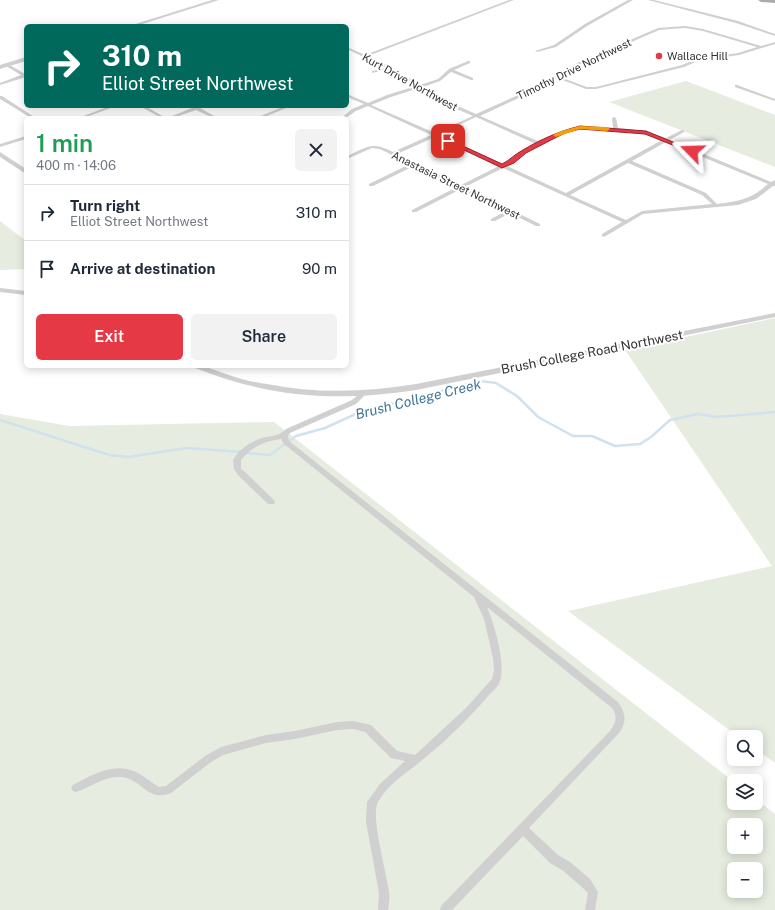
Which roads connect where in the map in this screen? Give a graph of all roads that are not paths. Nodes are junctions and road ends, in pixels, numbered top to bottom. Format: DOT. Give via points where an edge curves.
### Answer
graph roads {
  1 [pos="217,0"];
  2 [pos="512,0"];
  3 [pos="631,0"];
  4 [pos="650,0"];
  5 [pos="761,0"];
  6 [pos="775,1"];
  7 [pos="138,24"];
  8 [pos="775,35"];
  9 [pos="775,43"];
  10 [pos="762,47"];
  11 [pos="349,50"];
  12 [pos="537,51"];
  13 [pos="366,56"];
  14 [pos="24,59"];
  15 [pos="469,62"];
  16 [pos="6,64"];
  17 [pos="0,66"];
  18 [pos="390,68"];
  19 [pos="450,70"];
  20 [pos="373,72"];
  21 [pos="24,75"];
  22 [pos="24,77"];
  23 [pos="557,77"];
  24 [pos="472,79"];
  25 [pos="0,84"];
  26 [pos="736,86"];
  27 [pos="418,87"];
  28 [pos="349,96"];
  29 [pos="0,97"];
  30 [pos="775,100"];
  31 [pos="368,105"];
  32 [pos="108,108"];
  33 [pos="146,108"];
  34 [pos="196,108"];
  35 [pos="201,108"];
  36 [pos="284,108"];
  37 [pos="31,116"];
  38 [pos="86,116"];
  39 [pos="160,116"];
  40 [pos="174,116"];
  41 [pos="213,116"];
  42 [pos="263,116"];
  43 [pos="345,116"];
  44 [pos="475,116"];
  45 [pos="614,118"];
  46 [pos="616,130"];
  47 [pos="682,130"];
  48 [pos="434,135"];
  49 [pos="24,138"];
  50 [pos="665,140"];
  51 [pos="539,144"];
  52 [pos="0,146"];
  53 [pos="0,154"];
  54 [pos="393,154"];
  55 [pos="349,157"];
  56 [pos="629,161"];
  57 [pos="414,164"];
  58 [pos="502,166"];
  59 [pos="24,170"];
  60 [pos="774,183"];
  61 [pos="371,185"];
  62 [pos="461,187"];
  63 [pos="566,195"];
  64 [pos="717,206"];
  65 [pos="414,211"];
  66 [pos="510,211"];
  67 [pos="493,220"];
  68 [pos="625,222"];
  69 [pos="538,224"];
  70 [pos="604,234"];
  71 [pos="0,290"];
  72 [pos="24,293"];
  73 [pos="775,315"];
  74 [pos="204,368"];
  75 [pos="361,393"];
  76 [pos="284,436"];
  77 [pos="271,502"];
  78 [pos="477,595"];
  79 [pos="415,759"];
  80 [pos="76,788"];
  81 [pos="523,829"];
  82 [pos="383,910"];
  83 [pos="445,910"];
  84 [pos="590,910"];
  1 -- 7 [label="street"];
  2 -- 13 [label="street"];
  3 -- 12 [label="street" via="554,46"];
  4 -- 8 [label="street" via="737,22"];
  5 -- 6 [label="main road"];
  9 -- 10 [label="street"];
  10 -- 23 [label="street" via="591,88"];
  10 -- 23 [label="street, Timothy Drive Northwest" via="704,30 668,27 618,45"];
  11 -- 13 [label="street, Kurt Drive Northwest"];
  13 -- 18 [label="street, Kurt Drive Northwest"];
  14 -- 16 [label="street"];
  15 -- 19 [label="street"];
  16 -- 17 [label="street"];
  16 -- 21 [label="street"];
  18 -- 20 [label="street"];
  18 -- 27 [label="street, Kurt Drive Northwest"];
  19 -- 24 [label="street"];
  19 -- 27 [label="street" via="439,80"];
  22 -- 25 [label="street"];
  23 -- 44 [label="street, Timothy Drive Northwest"];
  26 -- 30 [label="street"];
  27 -- 31 [label="street"];
  27 -- 44 [label="street, Kurt Drive Northwest" via="434,98"];
  28 -- 31 [label="street"];
  29 -- 37 [label="street"];
  31 -- 43 [label="street"];
  31 -- 48 [label="street"];
  32 -- 38 [label="street"];
  33 -- 39 [label="street"];
  34 -- 40 [label="street"];
  35 -- 41 [label="street"];
  36 -- 42 [label="street"];
  44 -- 48 [label="street, Timothy Drive Northwest"];
  44 -- 51 [label="street, Kurt Drive Northwest"];
  45 -- 46 [label="street"];
  46 -- 50 [label="street" via="646,132"];
  46 -- 51 [label="street" via="571,129"];
  47 -- 50 [label="street"];
  48 -- 54 [label="street, Timothy Drive Northwest"];
  48 -- 58 [label="street"];
  49 -- 52 [label="street"];
  50 -- 56 [label="street"];
  50 -- 60 [label="street"];
  51 -- 58 [label="street"];
  53 -- 59 [label="street"];
  54 -- 55 [label="street, Anastasia Street Northwest" via="374,147"];
  54 -- 57 [label="street, Anastasia Street Northwest"];
  56 -- 63 [label="street"];
  56 -- 64 [label="street" via="704,194"];
  57 -- 61 [label="street"];
  57 -- 62 [label="street, Anastasia Street Northwest"];
  58 -- 62 [label="street"];
  58 -- 63 [label="street"];
  60 -- 64 [label="street" via="755,198"];
  62 -- 65 [label="street"];
  62 -- 66 [label="street, Anastasia Street Northwest"];
  63 -- 68 [label="street"];
  64 -- 68 [label="street" via="642,213"];
  66 -- 67 [label="street"];
  66 -- 69 [label="street, Anastasia Street Northwest"];
  68 -- 70 [label="street"];
  71 -- 72 [label="street"];
  73 -- 75 [label="street, Brush College Road Northwest" via="416,387"];
  74 -- 75 [label="street, Brush College Road Northwest" via="243,382 284,390"];
  75 -- 76 [label="street" via="354,402 298,425"];
  76 -- 77 [label="street" via="258,443 237,460 241,473"];
  76 -- 78 [label="street" via="288,445"];
  78 -- 79 [label="street" via="488,619 497,658 496,681 469,711"];
  78 -- 81 [label="street" via="615,705 622,718 620,726 613,734"];
  79 -- 80 [label="street" via="394,755 368,728 353,725 266,739 221,751 168,790 158,792 128,773 115,771"];
  79 -- 82 [label="street" via="383,787 372,802 371,822 384,893"];
  81 -- 83 [label="street"];
  81 -- 84 [label="street" via="549,855 586,883 593,892"];
}
